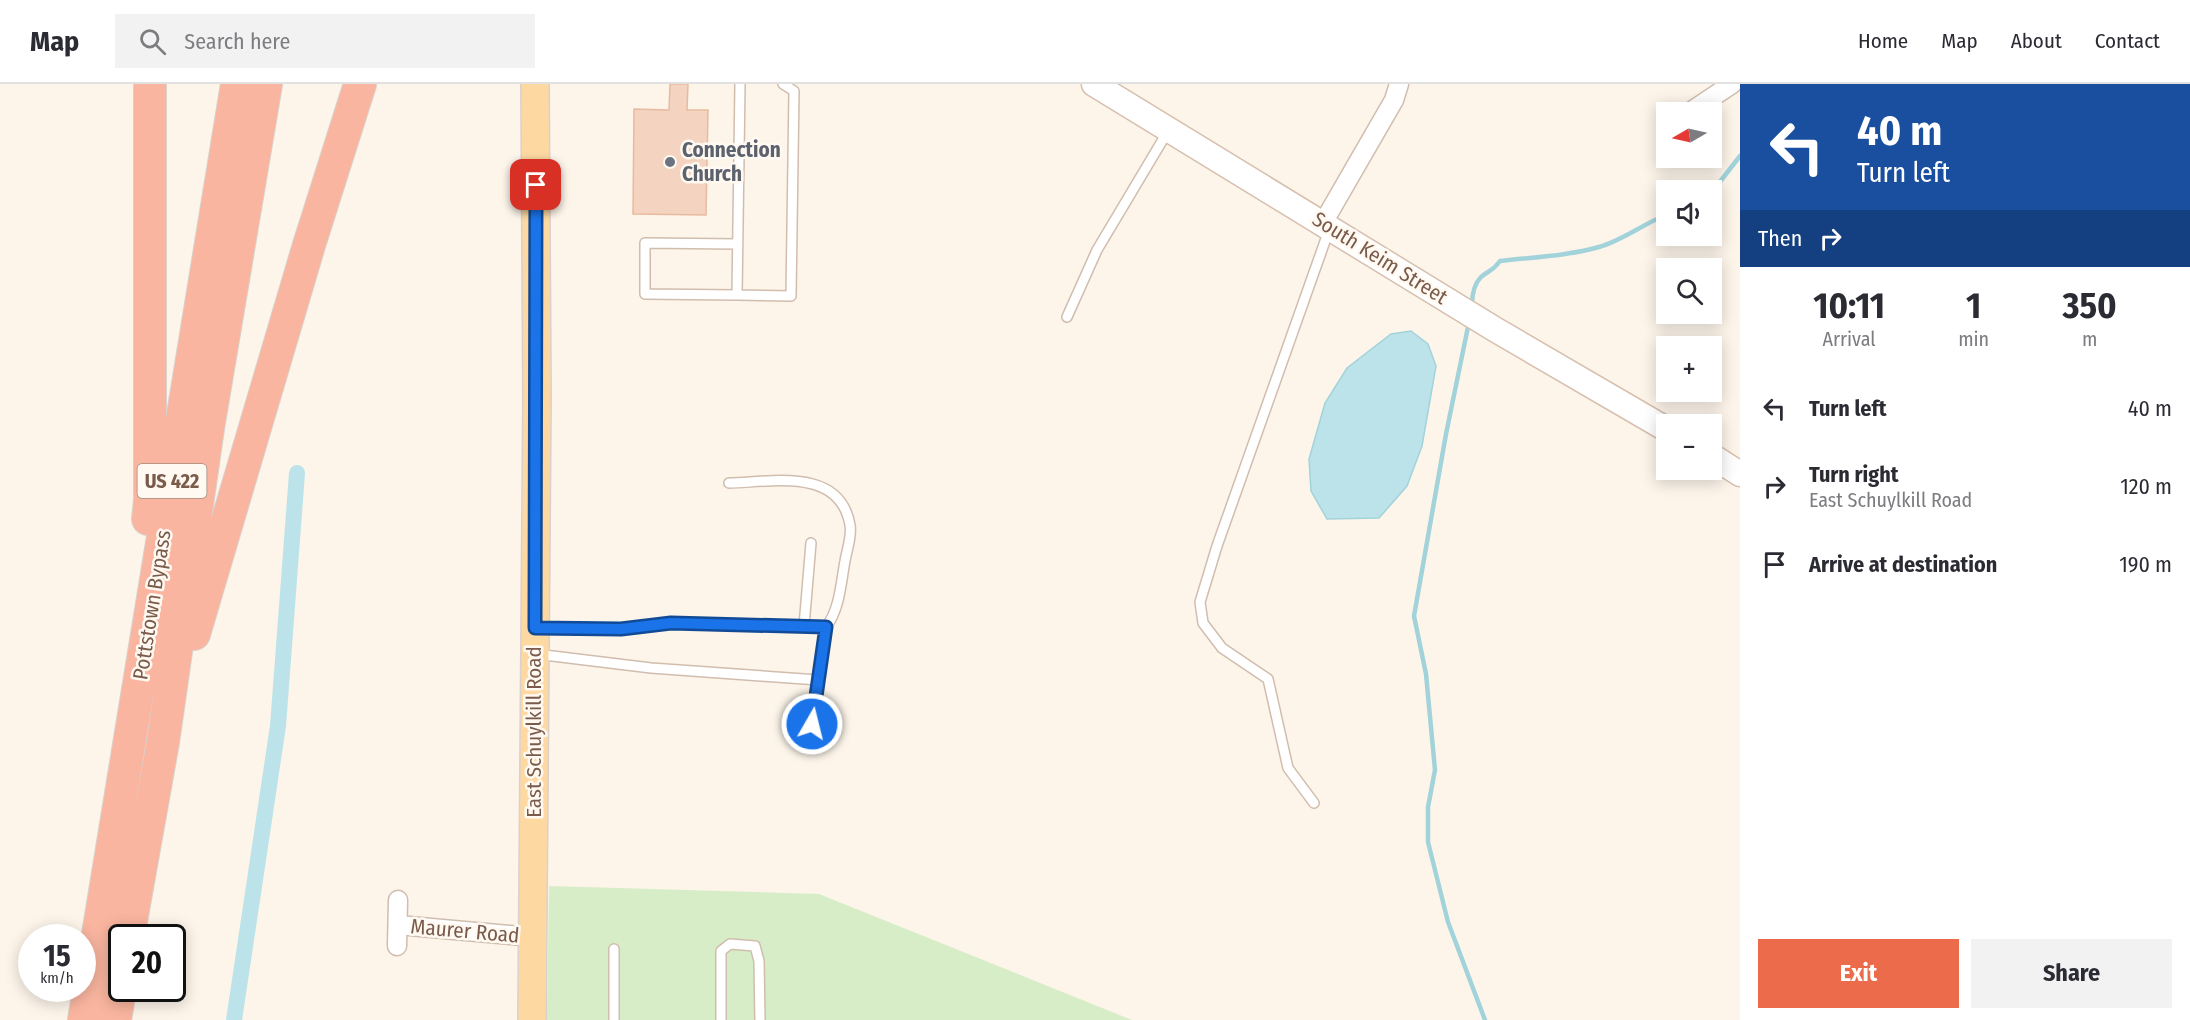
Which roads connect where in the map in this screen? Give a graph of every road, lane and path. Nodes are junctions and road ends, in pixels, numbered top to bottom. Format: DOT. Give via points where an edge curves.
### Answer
graph roads {
  1 [pos="150,84"];
  2 [pos="237,84"];
  3 [pos="266,84"];
  4 [pos="360,84"];
  5 [pos="535,84"];
  6 [pos="740,84"];
  7 [pos="783,84"];
  8 [pos="1094,84"];
  9 [pos="1399,84"];
  10 [pos="1731,84"];
  11 [pos="1705,102"];
  12 [pos="1169,129"];
  13 [pos="1327,225"];
  14 [pos="738,244"];
  15 [pos="737,295"];
  16 [pos="1067,317"];
  17 [pos="1656,423"];
  18 [pos="1722,462"];
  19 [pos="1740,474"];
  20 [pos="729,483"];
  21 [pos="811,543"];
  22 [pos="804,626"];
  23 [pos="826,627"];
  24 [pos="535,641"];
  25 [pos="818,680"];
  26 [pos="812,724"];
  27 [pos="163,742"];
  28 [pos="1314,803"];
  29 [pos="107,878"];
  30 [pos="398,900"];
  31 [pos="130,924"];
  32 [pos="398,925"];
  33 [pos="533,937"];
  34 [pos="398,946"];
  35 [pos="614,949"];
  36 [pos="118,1002"];
  37 [pos="84,1020"];
  38 [pos="115,1020"];
  39 [pos="532,1020"];
  40 [pos="614,1020"];
  41 [pos="721,1020"];
  42 [pos="760,1020"];
  1 -- 29 [label="highway" via="150,500"];
  2 -- 29 [label="highway, Pottstown Bypass / US 422"];
  3 -- 27 [label="highway, Pottstown Bypass / US 422" via="208,428"];
  4 -- 27 [label="highway"];
  5 -- 24 [label="main road, East Schuylkill Road"];
  6 -- 14 [label="lane"];
  7 -- 15 [label="lane" via="795,91 791,296"];
  8 -- 12 [label="street, South Keim Street"];
  9 -- 13 [label="street"];
  10 -- 11 [label="street"];
  12 -- 13 [label="street, South Keim Street"];
  12 -- 16 [label="lane" via="1097,250"];
  13 -- 17 [label="street, South Keim Street"];
  13 -- 28 [label="lane" via="1200,602 1203,623 1222,648 1268,679 1288,768"];
  14 -- 15 [label="lane"];
  14 -- 15 [label="lane" via="645,243 645,294"];
  18 -- 19 [label="street"];
  20 -- 23 [label="lane" via="813,483 835,493 842,503 850,526 849,544 836,607"];
  21 -- 22 [label="lane"];
  22 -- 23 [label="lane"];
  22 -- 24 [label="lane" via="671,623"];
  23 -- 25 [label="lane"];
  24 -- 25 [label="lane" via="651,669"];
  24 -- 33 [label="main road, East Schuylkill Road"];
  25 -- 26 [label="lane"];
  27 -- 31 [label="highway, Pottstown Bypass / US 422"];
  29 -- 37 [label="highway, Pottstown Bypass / US 422"];
  30 -- 32 [label="street, Maurer Road"];
  32 -- 33 [label="street, Maurer Road"];
  32 -- 34 [label="street, Maurer Road"];
  33 -- 39 [label="main road, East Schuylkill Road"];
  35 -- 40 [label="lane"];
  36 -- 38 [label="highway"];
  41 -- 42 [label="lane" via="722,951 730,944 755,946"];
}
